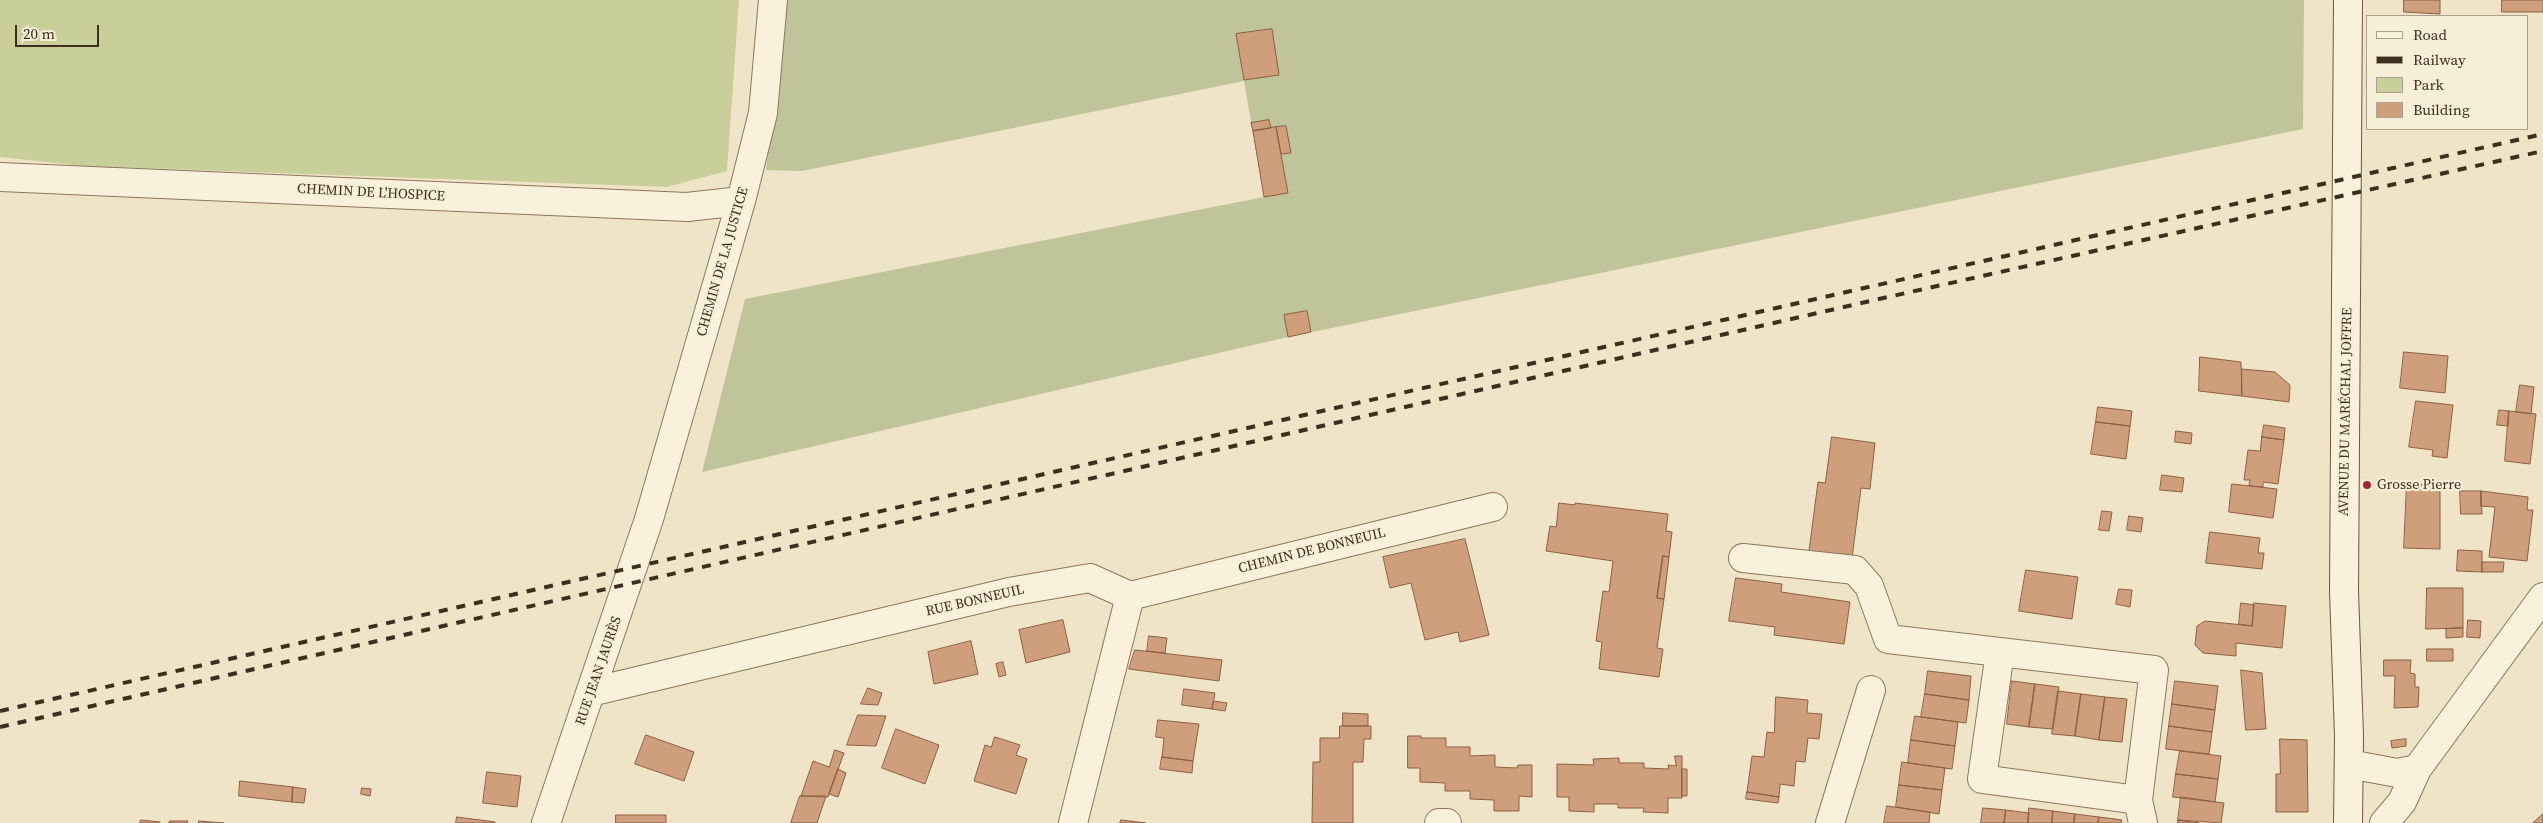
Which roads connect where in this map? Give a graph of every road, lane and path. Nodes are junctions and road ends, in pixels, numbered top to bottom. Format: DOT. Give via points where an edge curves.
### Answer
graph roads {
  1 [pos="773,0"];
  2 [pos="2348,0"];
  3 [pos="0,176"];
  4 [pos="741,201"];
  5 [pos="1493,507"];
  6 [pos="650,519"];
  7 [pos="1743,558"];
  8 [pos="1130,596"];
  9 [pos="2543,597"];
  10 [pos="2000,652"];
  11 [pos="1871,690"];
  12 [pos="591,692"];
  13 [pos="2349,764"];
  14 [pos="2417,769"];
  15 [pos="2140,812"];
  16 [pos="2347,822"];
  17 [pos="546,823"];
  18 [pos="1072,823"];
  19 [pos="1440,823"];
  20 [pos="1447,823"];
  21 [pos="1830,823"];
  22 [pos="2384,823"];
  1 -- 4 [label="street, CHEMIN DE LA JUSTICE" via="762,113"];
  2 -- 13 [label="street, AVENUE DU MARÉCHAL JOFFRE" via="2344,592"];
  3 -- 4 [label="street, CHEMIN DE L'HOSPICE" via="687,207"];
  4 -- 6 [label="street, CHEMIN DE LA JUSTICE"];
  5 -- 8 [label="street, CHEMIN DE BONNEUIL"];
  6 -- 12 [label="street, RUE JEAN JAURÈS"];
  7 -- 10 [label="street" via="1855,570 1869,586 1888,639"];
  8 -- 12 [label="street, RUE BONNEUIL" via="1090,578 1009,592"];
  8 -- 18 [label="street"];
  9 -- 14 [label="street"];
  10 -- 15 [label="street" via="1982,779"];
  10 -- 15 [label="street" via="2154,670"];
  11 -- 21 [label="street"];
  12 -- 17 [label="street, RUE JEAN JAURÈS"];
  13 -- 14 [label="street" via="2396,773"];
  13 -- 16 [label="street, AVENUE DU MARÉCHAL JOFFRE"];
  14 -- 22 [label="street" via="2402,802"];
  19 -- 20 [label="street"];
}
